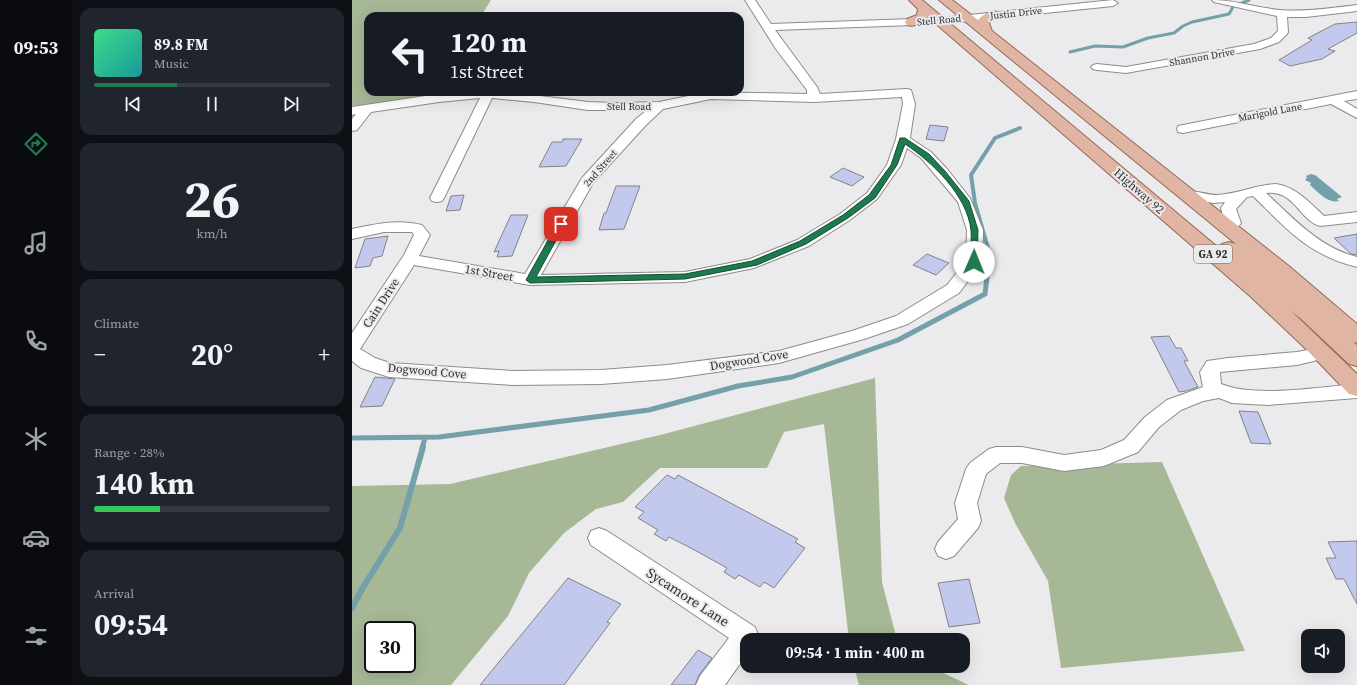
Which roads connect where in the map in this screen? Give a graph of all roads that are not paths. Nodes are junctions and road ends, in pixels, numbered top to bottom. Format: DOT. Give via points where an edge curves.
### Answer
graph roads {
  1 [pos="750,0"];
  2 [pos="945,0"];
  3 [pos="1217,0"];
  4 [pos="920,4"];
  5 [pos="1357,8"];
  6 [pos="1282,13"];
  7 [pos="1089,14"];
  8 [pos="994,15"];
  9 [pos="967,18"];
  10 [pos="940,21"];
  11 [pos="911,22"];
  12 [pos="767,27"];
  13 [pos="986,33"];
  14 [pos="1097,67"];
  15 [pos="907,93"];
  16 [pos="464,96"];
  17 [pos="487,96"];
  18 [pos="515,96"];
  19 [pos="706,96"];
  20 [pos="744,96"];
  21 [pos="1357,96"];
  22 [pos="814,98"];
  23 [pos="1333,100"];
  24 [pos="659,106"];
  25 [pos="367,109"];
  26 [pos="352,111"];
  27 [pos="1357,114"];
  28 [pos="352,127"];
  29 [pos="1183,129"];
  30 [pos="903,140"];
  31 [pos="1249,194"];
  32 [pos="1188,195"];
  33 [pos="437,198"];
  34 [pos="1357,217"];
  35 [pos="1229,228"];
  36 [pos="352,234"];
  37 [pos="409,259"];
  38 [pos="1357,262"];
  39 [pos="530,280"];
  40 [pos="1342,334"];
  41 [pos="352,347"];
  42 [pos="352,352"];
  43 [pos="1357,358"];
  44 [pos="1357,389"];
  45 [pos="1221,391"];
  46 [pos="599,538"];
  47 [pos="946,549"];
  48 [pos="710,685"];
  1 -- 12 [label="street"];
  2 -- 9 [label="main road, GA 92"];
  3 -- 6 [label="street"];
  4 -- 10 [label="main road, Highway 92 / GA 92"];
  4 -- 11 [label="main road" via="925,12 923,16"];
  5 -- 6 [label="street" via="1298,14"];
  6 -- 14 [label="street, Shannon Drive" via="1283,32 1275,40 1256,47 1126,70"];
  7 -- 8 [label="street, Justin Drive" via="1117,2"];
  8 -- 9 [label="street, Justin Drive"];
  8 -- 13 [label="main road" via="987,18 983,24"];
  9 -- 10 [label="street, Stell Road"];
  9 -- 13 [label="main road, GA 92"];
  10 -- 11 [label="street, Stell Road"];
  10 -- 40 [label="main road, Highway 92 / GA 92" via="1257,292"];
  11 -- 12 [label="street, Stell Road"];
  12 -- 22 [label="street" via="813,90"];
  13 -- 32 [label="main road, GA 92"];
  15 -- 22 [label="street, Stell Road"];
  15 -- 30 [label="street, 1st Street" via="909,104"];
  16 -- 25 [label="street, Stell Road"];
  17 -- 33 [label="street"];
  18 -- 24 [label="street, Stell Road" via="588,106"];
  19 -- 24 [label="street, Stell Road"];
  20 -- 22 [label="street, Stell Road"];
  21 -- 23 [label="street, Marigold Lane"];
  23 -- 27 [label="street"];
  23 -- 29 [label="street, Marigold Lane"];
  24 -- 39 [label="street, 2nd Street" via="587,181"];
  25 -- 26 [label="street, Stell Road"];
  25 -- 28 [label="street"];
  30 -- 39 [label="street, 1st Street" via="894,165 872,196 803,243 754,263 685,277"];
  30 -- 42 [label="street, Dogwood Cove" via="926,155 965,201 974,230 974,262 953,289 902,320 779,357 667,372 601,377 512,378 389,370 368,363"];
  31 -- 32 [label="street" via="1216,199"];
  31 -- 34 [label="street" via="1276,188 1284,190 1320,221"];
  31 -- 35 [label="street" via="1228,208 1233,223"];
  31 -- 38 [label="street" via="1311,242"];
  32 -- 35 [label="main road, GA 92"];
  35 -- 40 [label="main road, GA 92" via="1319,301 1341,311"];
  36 -- 37 [label="street" via="395,226 418,228 422,235"];
  37 -- 39 [label="street, 1st Street"];
  37 -- 41 [label="street, Cain Drive"];
  40 -- 43 [label="main road"];
  40 -- 44 [label="main road, Highway 92 / GA 92"];
  40 -- 45 [label="street" via="1309,358 1214,366 1209,372 1213,388"];
  44 -- 45 [label="street" via="1268,398 1232,396"];
  45 -- 47 [label="street" via="1200,395 1174,405 1152,422 1131,446 1104,458 1064,464 1022,455 996,455 978,469 966,503 970,521"];
  46 -- 48 [label="street, Sycamore Lane" via="746,635"];
}
